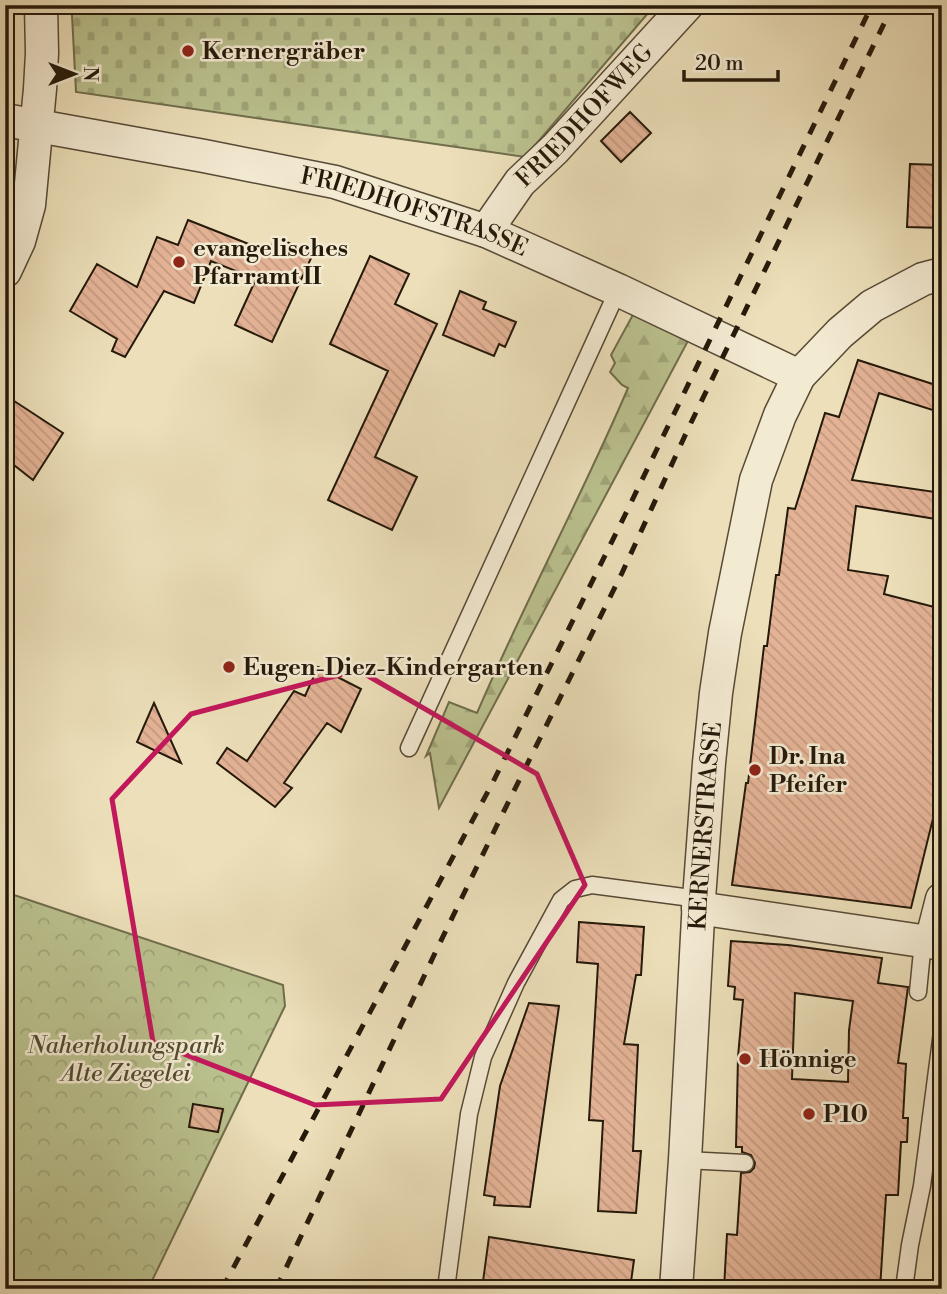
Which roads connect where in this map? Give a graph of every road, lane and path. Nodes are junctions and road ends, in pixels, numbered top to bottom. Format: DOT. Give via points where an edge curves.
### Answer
graph roads {
  1 [pos="41,5"];
  2 [pos="688,5"];
  3 [pos="5,120"];
  4 [pos="36,127"];
  5 [pos="486,231"];
  6 [pos="5,271"];
  7 [pos="942,274"];
  8 [pos="618,290"];
  9 [pos="799,376"];
  10 [pos="409,748"];
  11 [pos="942,899"];
  12 [pos="698,903"];
  13 [pos="932,942"];
  14 [pos="918,992"];
  15 [pos="942,1032"];
  16 [pos="685,1160"];
  17 [pos="745,1163"];
  18 [pos="446,1289"];
  19 [pos="676,1289"];
  20 [pos="904,1289"];
  1 -- 4 [label="street"];
  2 -- 5 [label="street, FRIEDHOFWEG" via="520,182"];
  3 -- 4 [label="street, FRIEDHOFSTRASSE"];
  4 -- 5 [label="street, FRIEDHOFSTRASSE" via="335,182"];
  4 -- 6 [label="street" via="29,205"];
  5 -- 8 [label="street, FRIEDHOFSTRASSE"];
  7 -- 9 [label="street, KERNERSTRASSE" via="872,306"];
  8 -- 9 [label="street, FRIEDHOFSTRASSE"];
  8 -- 10 [label="lane"];
  9 -- 12 [label="street, KERNERSTRASSE" via="756,480 730,609 716,692"];
  11 -- 13 [label="street"];
  12 -- 13 [label="street"];
  12 -- 16 [label="street, KERNERSTRASSE"];
  12 -- 18 [label="lane" via="592,884 561,900 483,1057 469,1114"];
  13 -- 14 [label="lane"];
  15 -- 20 [label="lane"];
  16 -- 17 [label="lane"];
  16 -- 19 [label="street, KERNERSTRASSE"];
}
